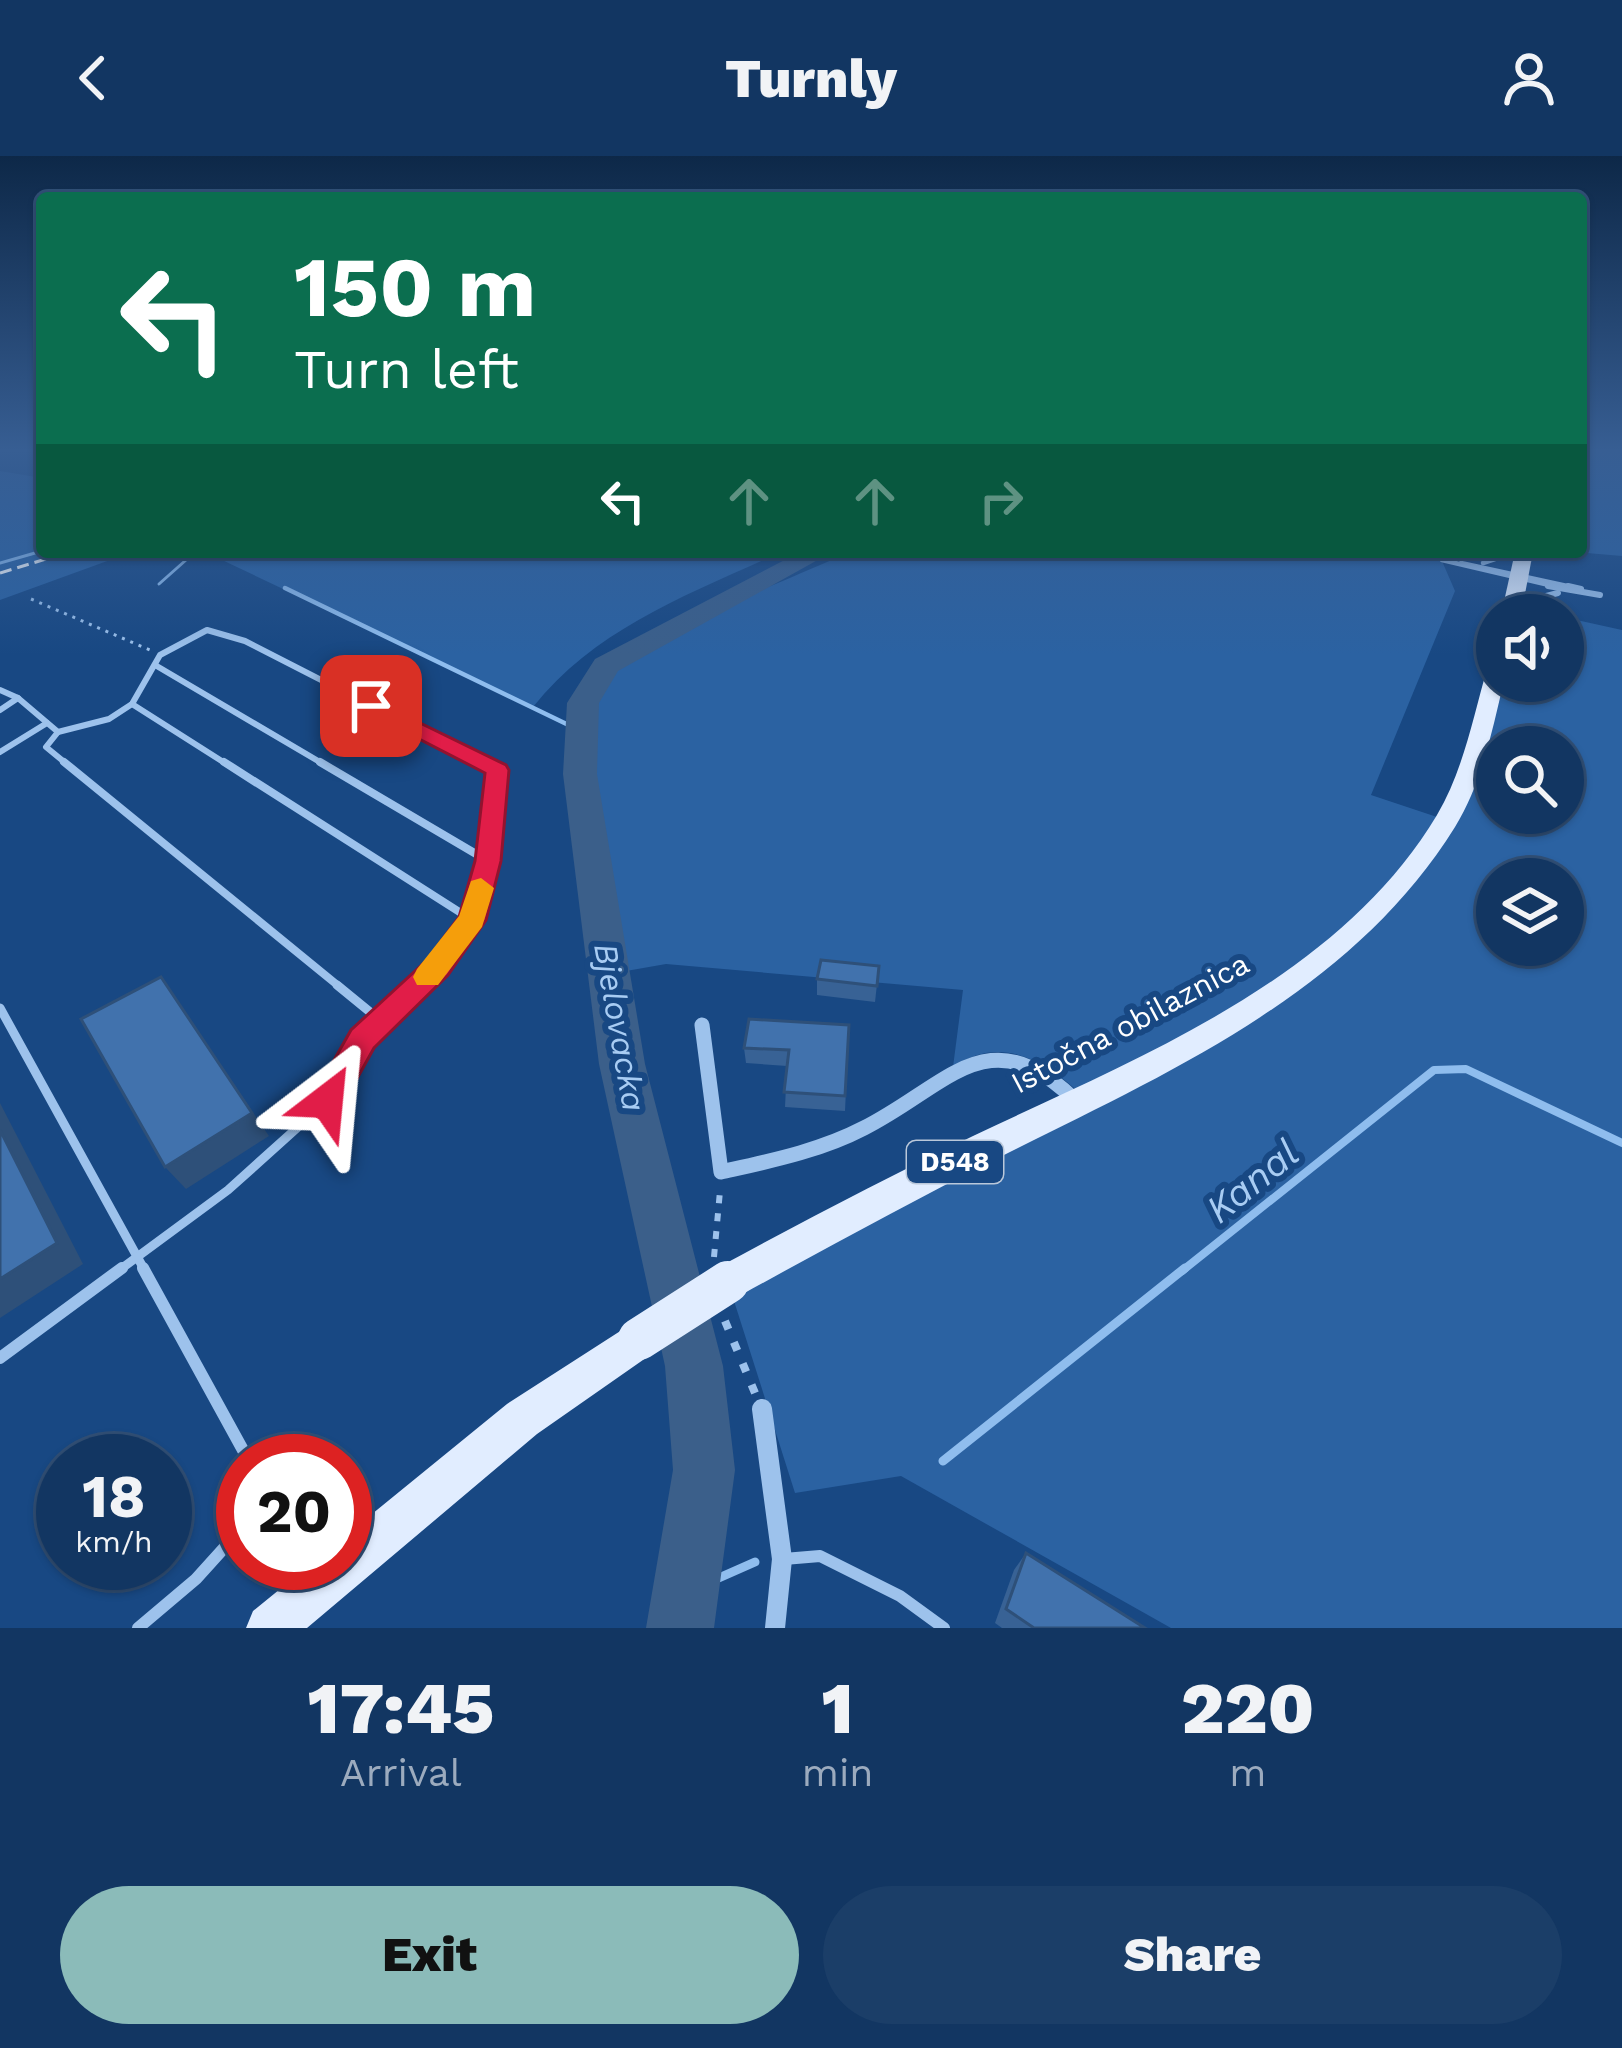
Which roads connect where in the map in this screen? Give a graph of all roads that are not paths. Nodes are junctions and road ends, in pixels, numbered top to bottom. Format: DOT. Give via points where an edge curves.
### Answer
graph roads {
  1 [pos="1504,558"];
  2 [pos="1520,558"];
  3 [pos="1472,564"];
  4 [pos="1518,578"];
  5 [pos="1568,592"];
  6 [pos="1515,594"];
  7 [pos="1562,594"];
  8 [pos="158,660"];
  9 [pos="0,691"];
  10 [pos="18,698"];
  11 [pos="1488,702"];
  12 [pos="133,704"];
  13 [pos="0,710"];
  14 [pos="47,722"];
  15 [pos="58,732"];
  16 [pos="0,752"];
  17 [pos="488,861"];
  18 [pos="472,920"];
  19 [pos="0,1008"];
  20 [pos="380,1021"];
  21 [pos="703,1025"];
  22 [pos="1077,1102"];
  23 [pos="138,1258"];
  24 [pos="0,1358"];
  25 [pos="762,1409"];
  26 [pos="234,1434"];
  27 [pos="216,1557"];
  28 [pos="782,1558"];
  29 [pos="138,1628"];
  30 [pos="270,1628"];
  31 [pos="775,1628"];
  32 [pos="944,1628"];
  1 -- 3 [label="lane"];
  2 -- 4 [label="main road"];
  3 -- 4 [label="lane"];
  3 -- 4 [label="lane" via="1442,560"];
  4 -- 5 [label="lane"];
  4 -- 5 [label="lane" via="1600,595"];
  4 -- 6 [label="main road"];
  5 -- 7 [label="lane"];
  8 -- 12 [label="lane"];
  8 -- 17 [label="lane"];
  8 -- 17 [label="lane" via="207,630 245,641 497,770"];
  9 -- 10 [label="lane"];
  10 -- 13 [label="lane"];
  10 -- 14 [label="lane"];
  11 -- 22 [label="main road, Istočna obilaznica / D548" via="1447,820 1406,879 1343,944 1262,1004"];
  12 -- 15 [label="lane"];
  12 -- 18 [label="lane"];
  14 -- 15 [label="lane"];
  14 -- 16 [label="lane"];
  15 -- 20 [label="lane" via="46,747"];
  17 -- 18 [label="lane"];
  18 -- 20 [label="lane" via="438,967"];
  19 -- 23 [label="lane"];
  20 -- 23 [label="lane" via="327,1101"];
  21 -- 22 [label="street" via="722,1172 826,1145 975,1060 1031,1065"];
  22 -- 30 [label="main road, Istočna obilaznica / D548, bridge" via="728,1282 639,1339 522,1419"];
  23 -- 24 [label="lane"];
  23 -- 26 [label="lane"];
  25 -- 28 [label="street"];
  27 -- 29 [label="lane"];
  28 -- 31 [label="street"];
  28 -- 32 [label="lane" via="820,1556"];
}
